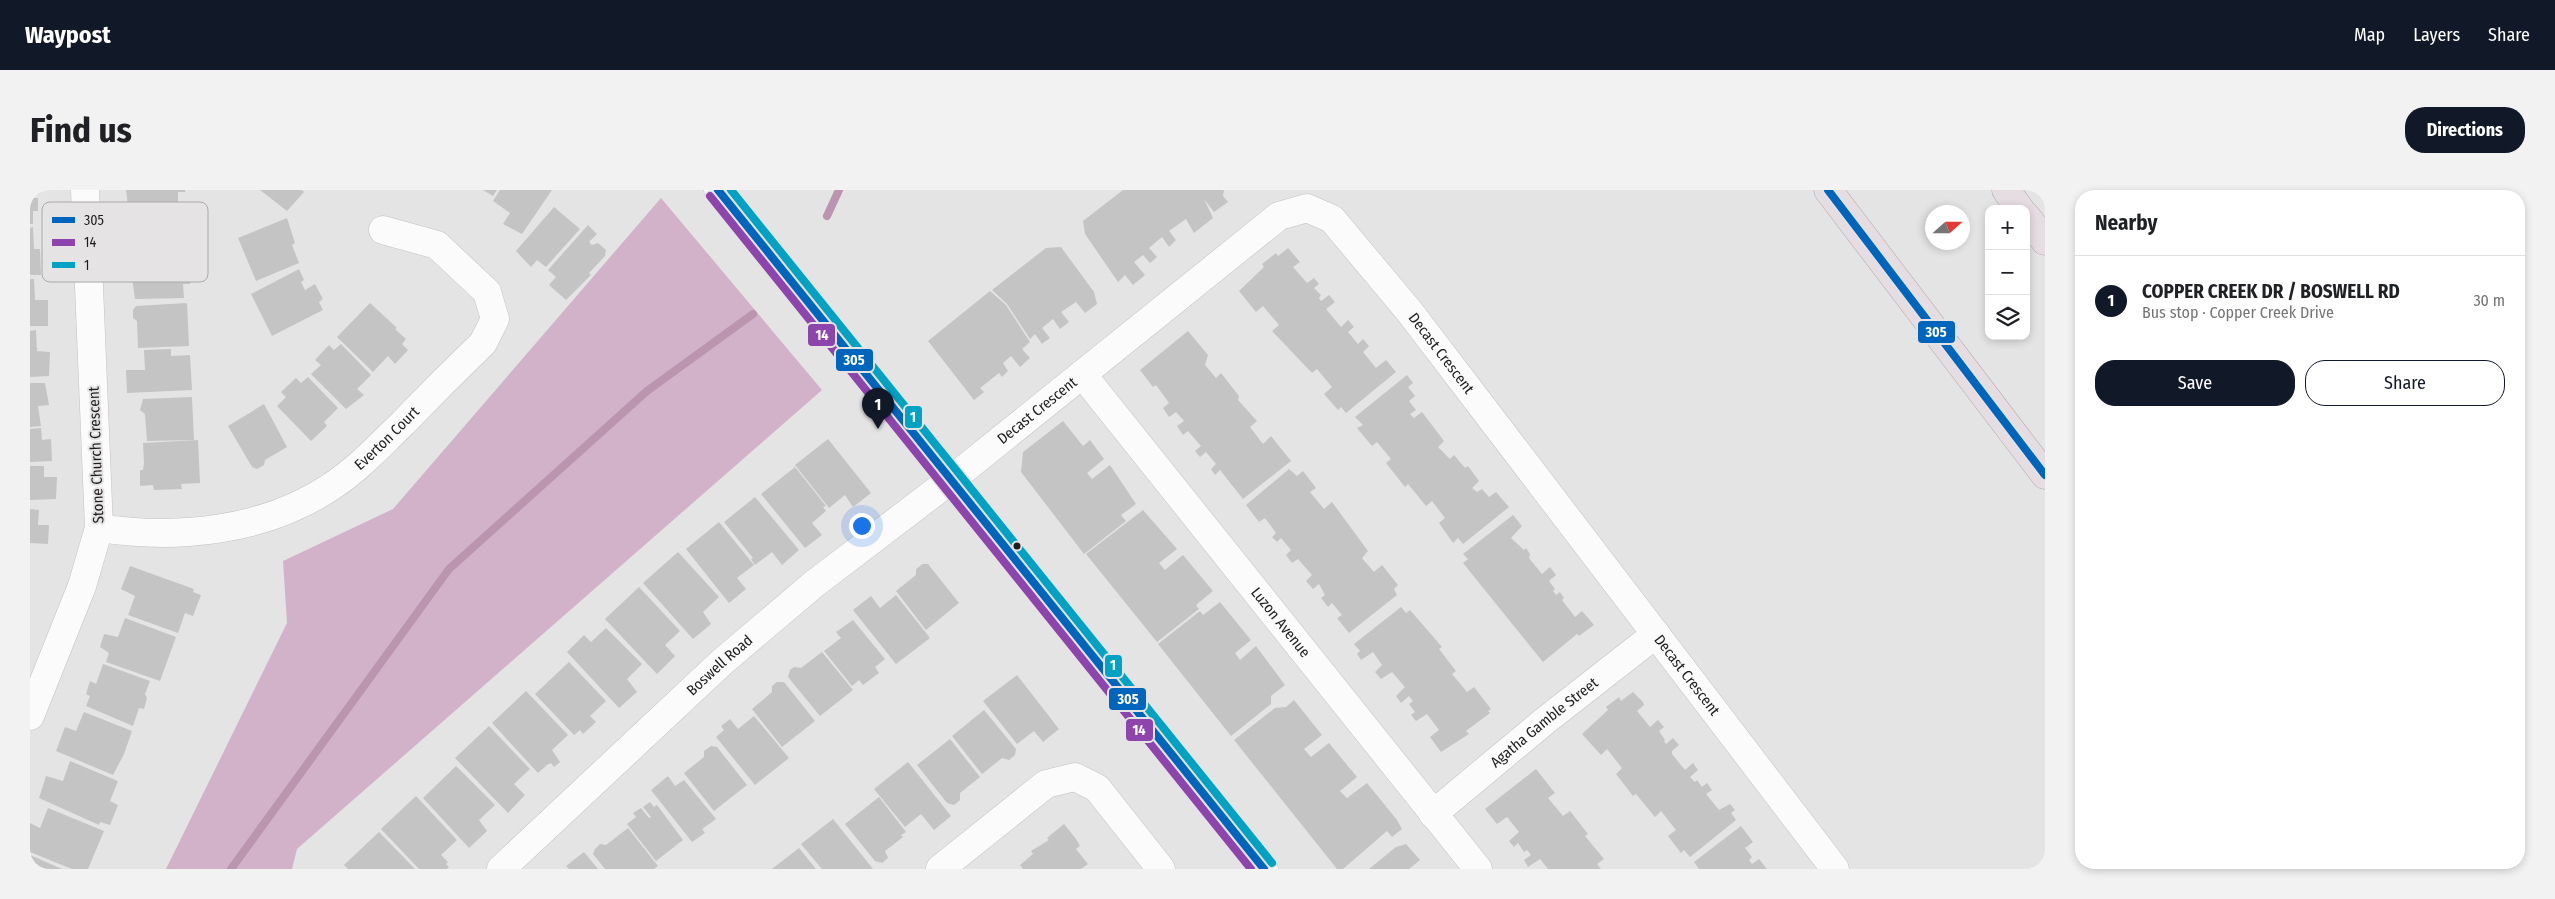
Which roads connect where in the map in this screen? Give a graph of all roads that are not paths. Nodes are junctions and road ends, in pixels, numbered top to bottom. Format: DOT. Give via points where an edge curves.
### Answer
graph roads {
  1 [pos="718,190"];
  2 [pos="1828,190"];
  3 [pos="2006,190"];
  4 [pos="2017,205"];
  5 [pos="2030,221"];
  6 [pos="383,230"];
  7 [pos="2045,241"];
  8 [pos="89,282"];
  9 [pos="1082,374"];
  10 [pos="2045,475"];
  11 [pos="952,479"];
  12 [pos="100,528"];
  13 [pos="1656,634"];
  14 [pos="31,710"];
  15 [pos="1433,814"];
  16 [pos="501,869"];
  17 [pos="940,869"];
  18 [pos="1162,869"];
  19 [pos="1264,869"];
  20 [pos="1478,869"];
  21 [pos="1835,869"];
  1 -- 11 [label="street"];
  2 -- 10 [label="highway"];
  3 -- 4 [label="highway"];
  5 -- 7 [label="highway"];
  6 -- 12 [label="street, Everton Court" via="437,245 487,292 495,319 483,343 367,458 332,486 306,501 279,514 239,525 201,530 129,532"];
  8 -- 12 [label="street, Stone Church Crescent"];
  9 -- 11 [label="street, Decast Crescent"];
  9 -- 13 [label="street, Decast Crescent" via="1279,216 1307,208 1332,219 1409,311"];
  9 -- 15 [label="street, Luzon Avenue"];
  11 -- 16 [label="street, Boswell Road" via="814,584 722,662"];
  11 -- 19 [label="street"];
  12 -- 14 [label="street, Stone Church Crescent" via="82,586"];
  13 -- 15 [label="street, Agatha Gamble Street"];
  13 -- 21 [label="street, Decast Crescent"];
  15 -- 20 [label="street, Luzon Avenue"];
  17 -- 18 [label="street" via="1046,784 1075,777 1097,788"];
}
